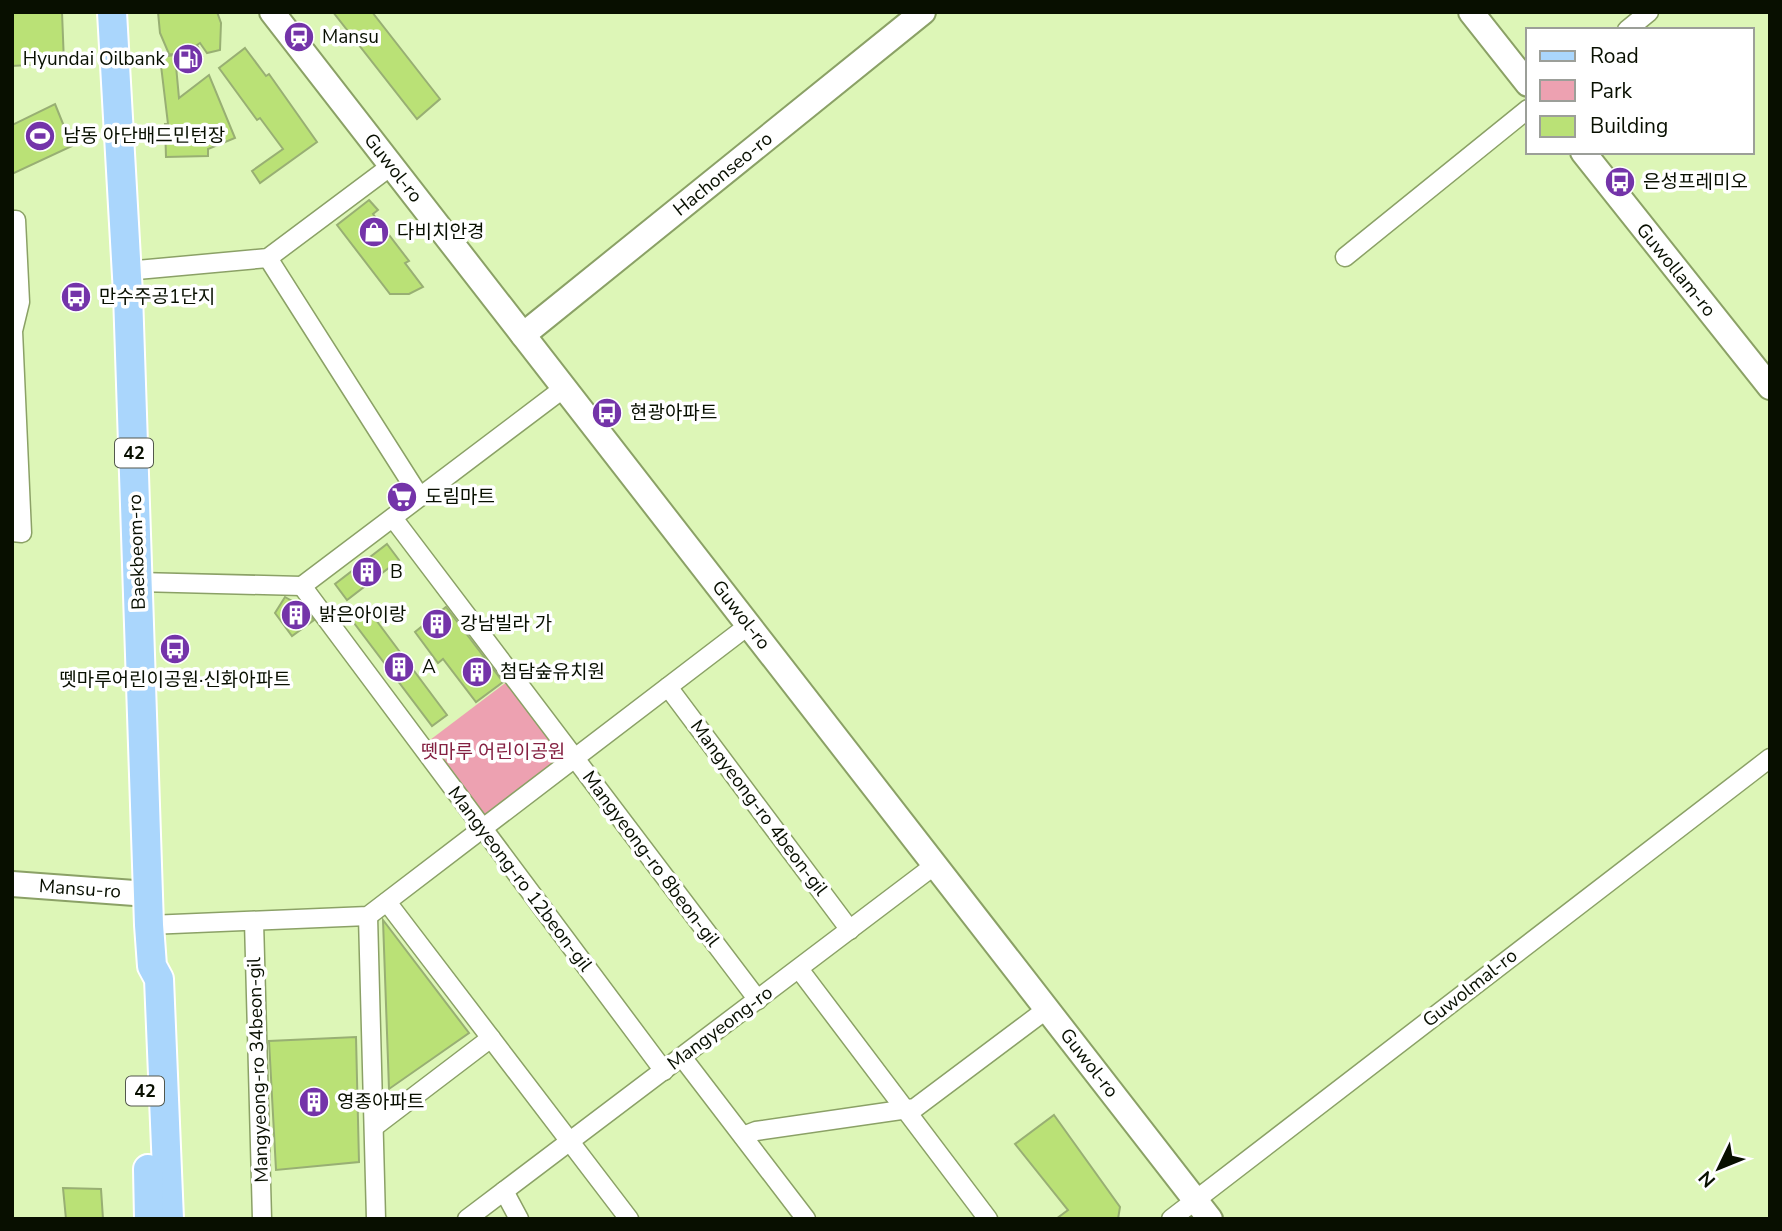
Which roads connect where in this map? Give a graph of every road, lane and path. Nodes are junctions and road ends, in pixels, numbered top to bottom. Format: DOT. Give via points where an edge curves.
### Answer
graph roads {
  1 [pos="112,12"];
  2 [pos="272,12"];
  3 [pos="923,12"];
  4 [pos="1471,12"];
  5 [pos="1649,12"];
  6 [pos="1629,28"];
  7 [pos="1526,81"];
  8 [pos="1526,111"];
  9 [pos="1585,154"];
  10 [pos="391,166"];
  11 [pos="12,220"];
  12 [pos="1345,257"];
  13 [pos="268,258"];
  14 [pos="126,271"];
  15 [pos="523,335"];
  16 [pos="1770,387"];
  17 [pos="564,388"];
  18 [pos="420,497"];
  19 [pos="393,518"];
  20 [pos="12,532"];
  21 [pos="138,582"];
  22 [pos="302,586"];
  23 [pos="749,625"];
  24 [pos="668,687"];
  25 [pos="575,758"];
  26 [pos="1770,758"];
  27 [pos="482,830"];
  28 [pos="936,865"];
  29 [pos="12,884"];
  30 [pos="148,894"];
  31 [pos="387,902"];
  32 [pos="368,916"];
  33 [pos="254,921"];
  34 [pos="149,925"];
  35 [pos="850,930"];
  36 [pos="152,966"];
  37 [pos="799,969"];
  38 [pos="758,1000"];
  39 [pos="1047,1009"];
  40 [pos="491,1038"];
  41 [pos="682,1057"];
  42 [pos="664,1071"];
  43 [pos="904,1108"];
  44 [pos="374,1128"];
  45 [pos="743,1136"];
  46 [pos="570,1141"];
  47 [pos="504,1191"];
  48 [pos="1203,1209"];
  49 [pos="149,1219"];
  50 [pos="169,1219"];
  51 [pos="262,1219"];
  52 [pos="376,1219"];
  53 [pos="467,1219"];
  54 [pos="519,1219"];
  55 [pos="629,1219"];
  56 [pos="806,1219"];
  57 [pos="988,1219"];
  58 [pos="1171,1219"];
  1 -- 14 [label="main road, Baekbeom-ro / 42"];
  2 -- 10 [label="main road, Guwol-ro"];
  3 -- 15 [label="main road, Hachonseo-ro"];
  4 -- 7 [label="main road"];
  5 -- 6 [label="street"];
  8 -- 12 [label="street"];
  9 -- 16 [label="main road, Guwollam-ro"];
  10 -- 13 [label="street"];
  10 -- 15 [label="main road, Guwol-ro"];
  11 -- 20 [label="street" via="16,220 20,302 13,331 22,533"];
  13 -- 14 [label="street"];
  13 -- 18 [label="street"];
  14 -- 21 [label="main road, Baekbeom-ro / 42"];
  15 -- 17 [label="main road, Guwol-ro"];
  17 -- 18 [label="street"];
  17 -- 23 [label="main road, Guwol-ro"];
  18 -- 19 [label="street"];
  19 -- 22 [label="street"];
  19 -- 25 [label="street, Mangyeong-ro 8beon-gil"];
  21 -- 22 [label="street"];
  21 -- 30 [label="main road, Baekbeom-ro / 42"];
  22 -- 27 [label="street, Mangyeong-ro 12beon-gil"];
  23 -- 24 [label="street"];
  23 -- 28 [label="main road, Guwol-ro"];
  24 -- 25 [label="street"];
  24 -- 35 [label="street, Mangyeong-ro 4beon-gil"];
  25 -- 27 [label="street"];
  25 -- 38 [label="street, Mangyeong-ro 8beon-gil"];
  26 -- 48 [label="street, Guwolmal-ro"];
  27 -- 31 [label="street"];
  27 -- 42 [label="street, Mangyeong-ro 12beon-gil"];
  28 -- 35 [label="street, Mangyeong-ro"];
  28 -- 39 [label="main road, Guwol-ro"];
  29 -- 30 [label="main road, Mansu-ro"];
  30 -- 34 [label="main road, Baekbeom-ro / 42"];
  31 -- 32 [label="street"];
  31 -- 40 [label="street"];
  32 -- 33 [label="street"];
  32 -- 44 [label="street"];
  33 -- 34 [label="street"];
  33 -- 51 [label="street, Mangyeong-ro 34beon-gil"];
  34 -- 36 [label="main road, Baekbeom-ro / 42"];
  35 -- 37 [label="street, Mangyeong-ro"];
  36 -- 49 [label="main road, Baekbeom-ro / 42" via="142,978"];
  36 -- 50 [label="main road, Baekbeom-ro / 42" via="159,979"];
  37 -- 38 [label="street, Mangyeong-ro"];
  37 -- 43 [label="street"];
  38 -- 41 [label="street, Mangyeong-ro"];
  39 -- 43 [label="street" via="915,1108"];
  39 -- 48 [label="main road, Guwol-ro"];
  40 -- 44 [label="street"];
  40 -- 46 [label="street"];
  41 -- 42 [label="street, Mangyeong-ro"];
  41 -- 45 [label="street"];
  42 -- 46 [label="street, Mangyeong-ro"];
  43 -- 45 [label="street"];
  43 -- 57 [label="street"];
  44 -- 52 [label="street"];
  45 -- 56 [label="street"];
  46 -- 47 [label="street, Mangyeong-ro"];
  46 -- 55 [label="street"];
  47 -- 53 [label="street, Mangyeong-ro"];
  47 -- 54 [label="street"];
  48 -- 58 [label="street, Guwolmal-ro"];
}
